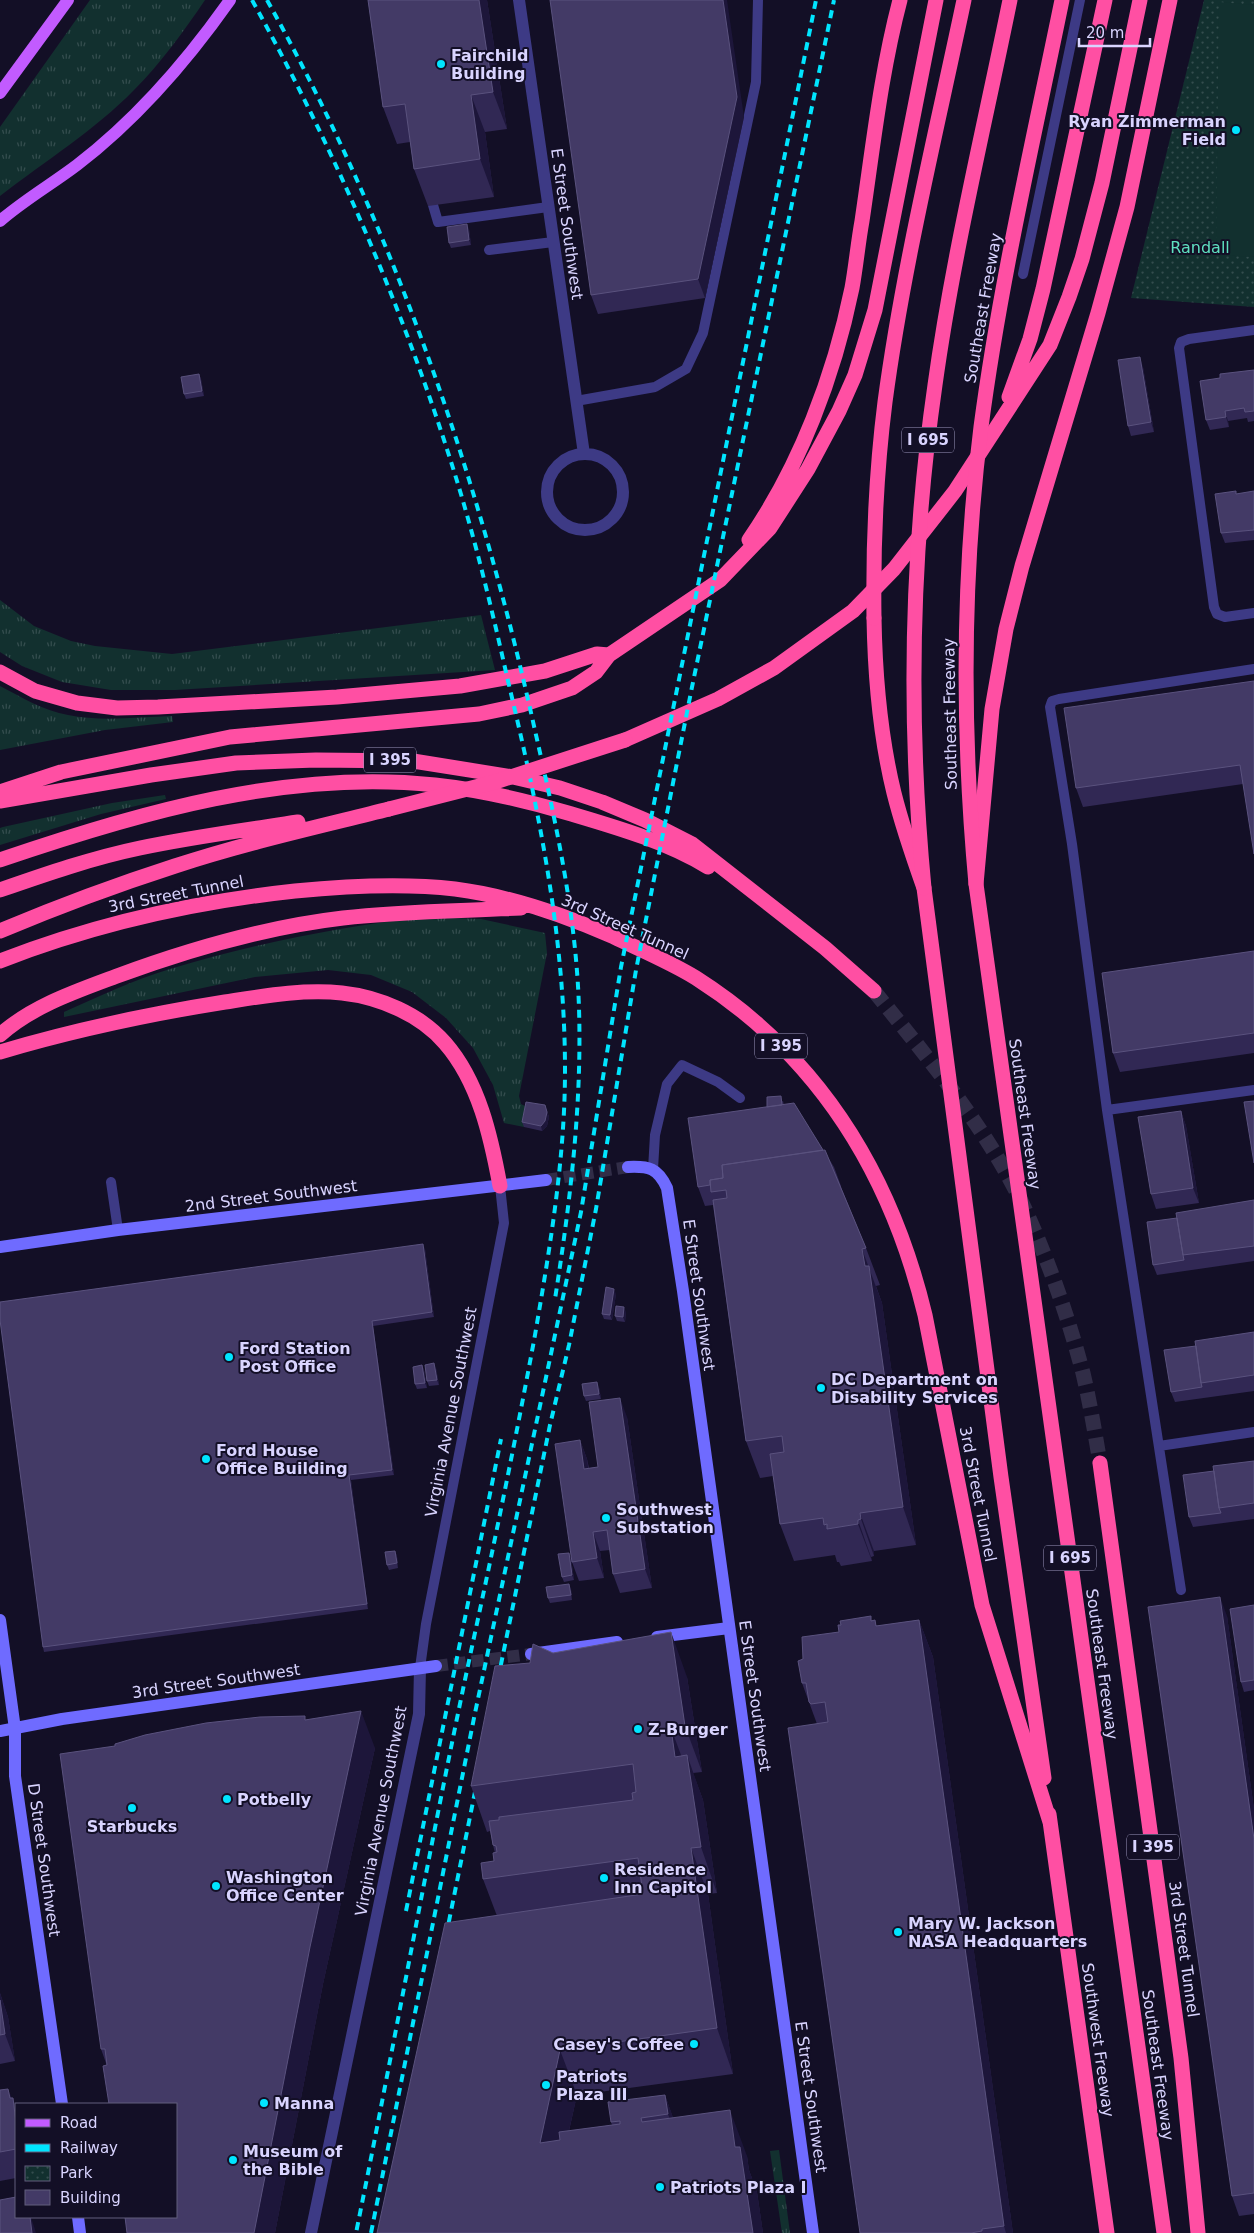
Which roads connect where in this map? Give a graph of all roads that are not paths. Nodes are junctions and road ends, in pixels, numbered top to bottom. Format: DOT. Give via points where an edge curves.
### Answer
graph roads {
  1 [pos="68,0"];
  2 [pos="230,0"];
  3 [pos="519,0"];
  4 [pos="758,0"];
  5 [pos="964,0"];
  6 [pos="1010,0"];
  7 [pos="1062,0"];
  8 [pos="1080,0"];
  9 [pos="1105,0"];
  10 [pos="1140,0"];
  11 [pos="1170,0"];
  12 [pos="899,3"];
  13 [pos="934,7"];
  14 [pos="0,93"];
  15 [pos="434,205"];
  16 [pos="548,207"];
  17 [pos="0,221"];
  18 [pos="553,242"];
  19 [pos="489,250"];
  20 [pos="1023,274"];
  21 [pos="1254,330"];
  22 [pos="576,401"];
  23 [pos="995,431"];
  24 [pos="584,454"];
  25 [pos="720,580"];
  26 [pos="1254,613"];
  27 [pos="610,655"];
  28 [pos="1254,668"];
  29 [pos="0,672"];
  30 [pos="0,792"];
  31 [pos="0,801"];
  32 [pos="389,809"];
  33 [pos="0,860"];
  34 [pos="976,884"];
  35 [pos="924,888"];
  36 [pos="0,890"];
  37 [pos="752,893"];
  38 [pos="537,908"];
  39 [pos="0,931"];
  40 [pos="0,961"];
  41 [pos="874,991"];
  42 [pos="0,1035"];
  43 [pos="0,1052"];
  44 [pos="1254,1090"];
  45 [pos="740,1098"];
  46 [pos="1107,1110"];
  47 [pos="628,1167"];
  48 [pos="653,1169"];
  49 [pos="546,1180"];
  50 [pos="112,1182"];
  51 [pos="500,1186"];
  52 [pos="118,1230"];
  53 [pos="0,1247"];
  54 [pos="1254,1432"];
  55 [pos="1159,1446"];
  56 [pos="1100,1463"];
  57 [pos="1181,1590"];
  58 [pos="0,1620"];
  59 [pos="729,1628"];
  60 [pos="645,1639"];
  61 [pos="626,1641"];
  62 [pos="531,1654"];
  63 [pos="436,1666"];
  64 [pos="420,1668"];
  65 [pos="15,1729"];
  66 [pos="0,1731"];
  67 [pos="1050,1822"];
  68 [pos="62,2103"];
  69 [pos="78,2218"];
  70 [pos="80,2233"];
  71 [pos="310,2233"];
  72 [pos="813,2233"];
  73 [pos="1108,2233"];
  74 [pos="1164,2233"];
  75 [pos="1198,2233"];
  1 -- 14 [label="main road"];
  2 -- 17 [label="main road" via="196,48 158,91 77,165"];
  3 -- 16 [label="street, E Street Southwest"];
  4 -- 22 [label="lane" via="756,82 703,334 686,369 654,387"];
  5 -- 35 [label="highway, bridge" via="898,317 885,404 876,501 874,618 880,714 893,791"];
  6 -- 35 [label="highway, Southeast Freeway / I 695, bridge" via="949,297 924,475 915,606 914,694 916,786"];
  7 -- 34 [label="highway, Southeast Freeway / I 695, bridge" via="1000,300 976,474 966,670 968,784"];
  8 -- 20 [label="lane"];
  9 -- 23 [label="highway" via="1030,339"];
  10 -- 23 [label="highway" via="1082,259 1050,345"];
  11 -- 34 [label="highway, bridge" via="1107,282 1006,629 992,709"];
  12 -- 25 [label="highway" via="880,100 852,288 831,366 806,436 778,492"];
  13 -- 25 [label="highway" via="875,310 855,375 820,447 770,528"];
  15 -- 16 [label="lane" via="438,222"];
  16 -- 18 [label="street, E Street Southwest"];
  18 -- 19 [label="lane"];
  18 -- 22 [label="street, E Street Southwest"];
  21 -- 26 [label="lane" via="1189,339 1181,342 1179,348 1214,607 1217,614 1225,617"];
  22 -- 24 [label="street, E Street Southwest"];
  23 -- 32 [label="highway, bridge" via="929,527 894,569 853,611 774,668 726,695 625,740 495,782"];
  24 -- 24 [label="street" via="610,463 622,485 622,498 615,514 606,524 591,530 578,530 567,525 556,517 548,502 547,488 557,466 567,458"];
  25 -- 27 [label="highway"];
  27 -- 29 [label="highway" via="597,654 545,672 460,686 158,707 117,708 76,703 35,691"];
  27 -- 30 [label="highway" via="596,672 572,688 522,705 463,716 230,737 61,772"];
  28 -- 46 [label="lane" via="1052,701 1050,707 1072,844"];
  31 -- 37 [label="highway, I 395" via="236,763 355,759 413,761 513,777 602,802 692,844"];
  32 -- 36 [label="highway" via="138,848"];
  32 -- 39 [label="highway" via="176,865"];
  33 -- 37 [label="highway" via="140,816 217,799 306,784 382,782 496,794 588,819 689,855"];
  34 -- 74 [label="highway, Southeast Freeway / I 695"];
  35 -- 67 [label="highway, Southeast Freeway / I 695"];
  37 -- 41 [label="highway, I 395"];
  38 -- 40 [label="highway, 3rd Street Tunnel / I 395" via="457,890 415,886 326,888 194,904 113,923"];
  38 -- 42 [label="highway" via="424,911 342,918 241,936 97,983 19,1019"];
  38 -- 67 [label="highway, 3rd Street Tunnel / I 395" via="650,953 695,977 759,1025 820,1087 866,1158 888,1202 915,1274 982,1605"];
  43 -- 51 [label="highway" via="133,1019 248,998 297,992 368,997 385,1002 430,1029 462,1067 483,1116"];
  44 -- 46 [label="lane"];
  45 -- 48 [label="lane" via="718,1082 682,1065 667,1084 654,1135"];
  46 -- 55 [label="lane"];
  47 -- 48 [label="street"];
  48 -- 59 [label="street, E Street Southwest" via="661,1174 667,1188"];
  49 -- 51 [label="street, 2nd Street Southwest"];
  50 -- 52 [label="lane"];
  51 -- 52 [label="street, 2nd Street Southwest"];
  51 -- 64 [label="lane, Virginia Avenue Southwest" via="504,1223"];
  52 -- 53 [label="street, 2nd Street Southwest"];
  54 -- 55 [label="lane"];
  55 -- 57 [label="lane"];
  56 -- 75 [label="highway, 3rd Street Tunnel / I 395" via="1182,2066"];
  58 -- 65 [label="street, D Street Southwest"];
  59 -- 60 [label="street"];
  59 -- 72 [label="street, E Street Southwest"];
  61 -- 62 [label="street"];
  63 -- 64 [label="street, 3rd Street Southwest"];
  64 -- 65 [label="street, 3rd Street Southwest" via="62,1719"];
  64 -- 71 [label="street, Virginia Avenue Southwest" via="419,1714"];
  65 -- 66 [label="street, 3rd Street Southwest"];
  65 -- 68 [label="street, D Street Southwest" via="16,1776"];
  67 -- 73 [label="highway, Southwest Freeway / I 395"];
  69 -- 70 [label="street"];
}
